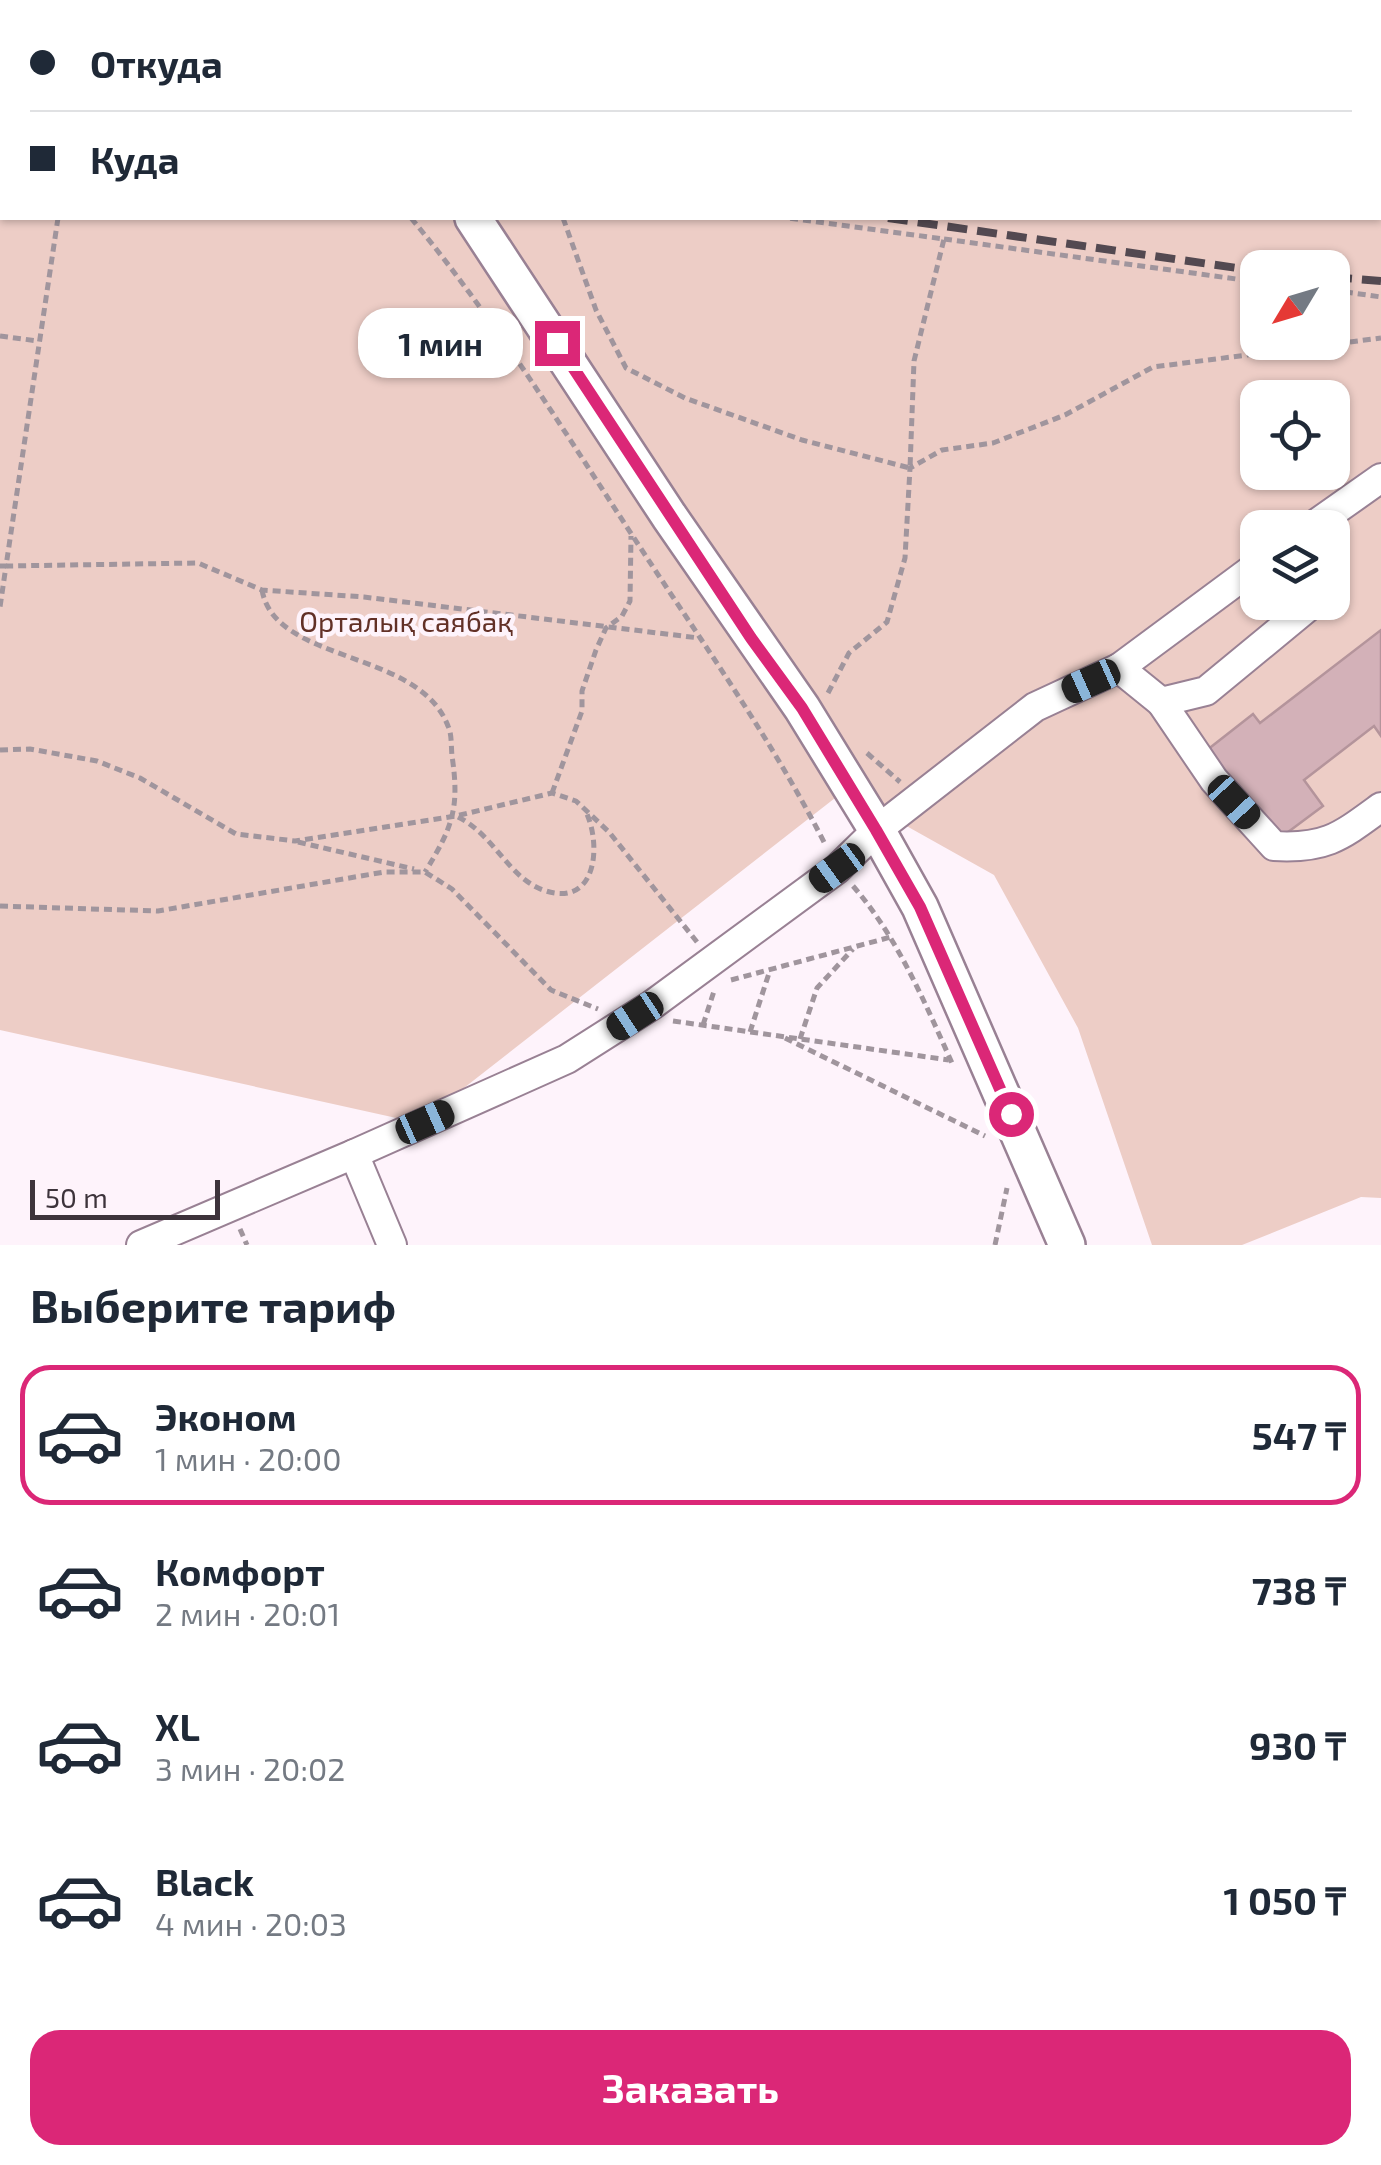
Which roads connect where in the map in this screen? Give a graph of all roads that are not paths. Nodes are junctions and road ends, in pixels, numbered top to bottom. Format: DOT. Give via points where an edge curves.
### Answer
graph roads {
  1 [pos="474,220"];
  2 [pos="1381,478"];
  3 [pos="1336,510"];
  4 [pos="1240,578"];
  5 [pos="1292,620"];
  6 [pos="1119,668"];
  7 [pos="1161,702"];
  8 [pos="1381,807"];
  9 [pos="876,830"];
  10 [pos="354,1154"];
  11 [pos="141,1245"];
  12 [pos="392,1245"];
  13 [pos="1067,1245"];
  1 -- 9 [label="main road" via="802,708"];
  2 -- 3 [label="lane"];
  4 -- 6 [label="lane"];
  5 -- 7 [label="lane" via="1206,691"];
  6 -- 7 [label="lane"];
  6 -- 9 [label="lane" via="1035,706"];
  7 -- 8 [label="lane" via="1214,780 1274,846 1313,848"];
  9 -- 10 [label="lane" via="714,972 567,1059"];
  9 -- 13 [label="main road" via="920,907"];
  10 -- 11 [label="lane"];
  10 -- 12 [label="lane"];
}
